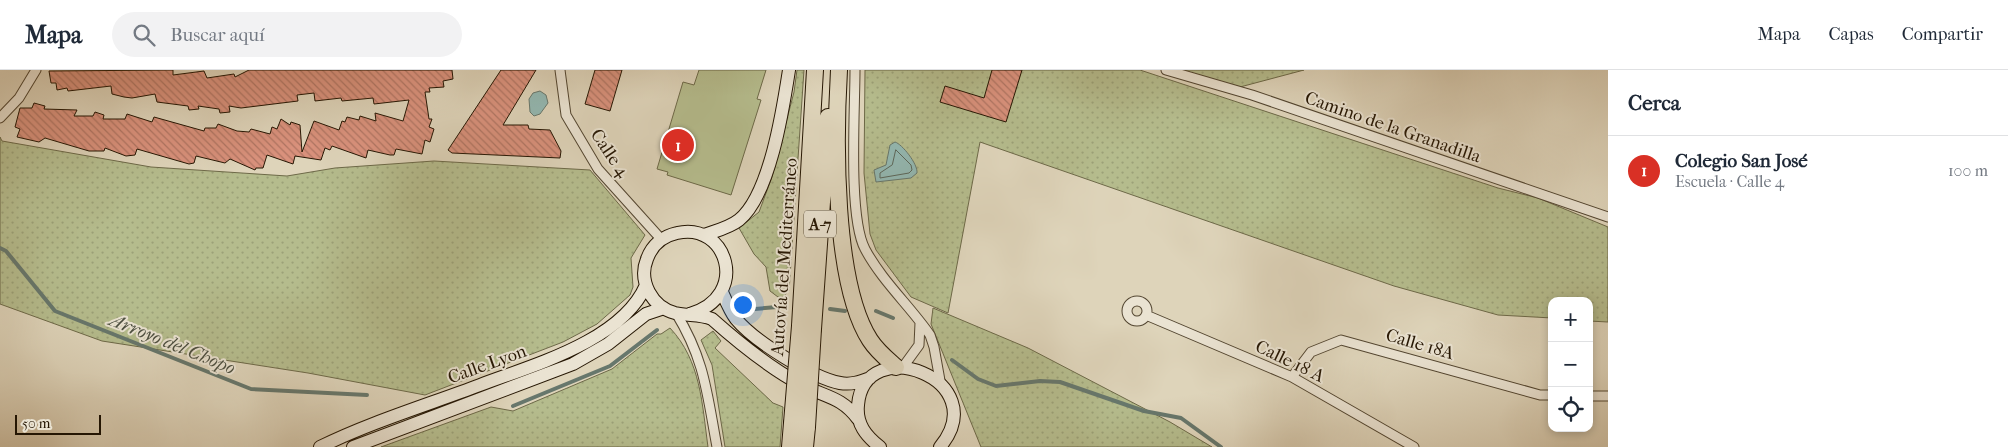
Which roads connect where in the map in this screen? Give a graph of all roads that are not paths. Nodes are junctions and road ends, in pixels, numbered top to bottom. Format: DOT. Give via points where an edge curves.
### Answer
graph roads {
  1 [pos="36,70"];
  2 [pos="560,70"];
  3 [pos="789,70"];
  4 [pos="815,70"];
  5 [pos="831,70"];
  6 [pos="839,70"];
  7 [pos="855,70"];
  8 [pos="1166,70"];
  9 [pos="0,118"];
  10 [pos="1608,217"];
  11 [pos="704,235"];
  12 [pos="661,239"];
  13 [pos="646,285"];
  14 [pos="722,292"];
  15 [pos="670,310"];
  16 [pos="690,314"];
  17 [pos="1146,315"];
  18 [pos="920,323"];
  19 [pos="806,327"];
  20 [pos="900,367"];
  21 [pos="1292,377"];
  22 [pos="872,378"];
  23 [pos="941,386"];
  24 [pos="1548,396"];
  25 [pos="1593,396"];
  26 [pos="1608,396"];
  27 [pos="858,419"];
  28 [pos="799,425"];
  29 [pos="320,447"];
  30 [pos="353,447"];
  31 [pos="717,447"];
  32 [pos="790,447"];
  33 [pos="806,447"];
  34 [pos="880,447"];
  35 [pos="940,447"];
  36 [pos="1414,447"];
  1 -- 9 [label="street"];
  2 -- 12 [label="street, Calle 4" via="566,115 598,170"];
  3 -- 11 [label="street" via="761,191 738,220"];
  4 -- 19 [label="highway, Autovía del Mediterráneo / A-7"];
  5 -- 19 [label="highway, Autovía del Mediterráneo / A-7"];
  6 -- 20 [label="highway" via="838,149 846,267 853,300 867,335 875,347"];
  7 -- 18 [label="street" via="860,240"];
  8 -- 10 [label="street, Camino de la Granadilla" via="1252,95"];
  11 -- 12 [label="street" via="682,231"];
  11 -- 14 [label="street" via="714,243 724,260 726,279"];
  12 -- 13 [label="street" via="646,260"];
  13 -- 15 [label="street" via="650,294"];
  13 -- 29 [label="street, Calle Lyon" via="627,312 578,346"];
  14 -- 16 [label="street" via="703,310"];
  14 -- 22 [label="street" via="742,325 806,369 842,384 855,384"];
  15 -- 16 [label="street"];
  15 -- 30 [label="street, Calle Lyon" via="646,314 608,344 573,364"];
  15 -- 31 [label="street" via="691,338 703,368"];
  16 -- 27 [label="street" via="712,319 778,370 800,384 844,403"];
  17 -- 21 [label="street, Calle 18 A"];
  18 -- 20 [label="street" via="920,345"];
  18 -- 23 [label="street" via="932,341"];
  19 -- 28 [label="highway, Autovía del Mediterráneo / A-7, bridge"];
  20 -- 22 [label="street" via="885,369"];
  20 -- 23 [label="street" via="924,372"];
  21 -- 24 [label="street, Calle 18A" via="1311,352 1340,340"];
  21 -- 36 [label="street, Calle 18 A"];
  22 -- 27 [label="street" via="860,395"];
  23 -- 35 [label="street" via="950,398 953,420"];
  25 -- 26 [label="street"];
  27 -- 34 [label="street" via="864,432"];
  28 -- 32 [label="highway, Autovía del Mediterráneo / A-7"];
  28 -- 33 [label="highway, Autovía del Mediterráneo / A-7"];
}
